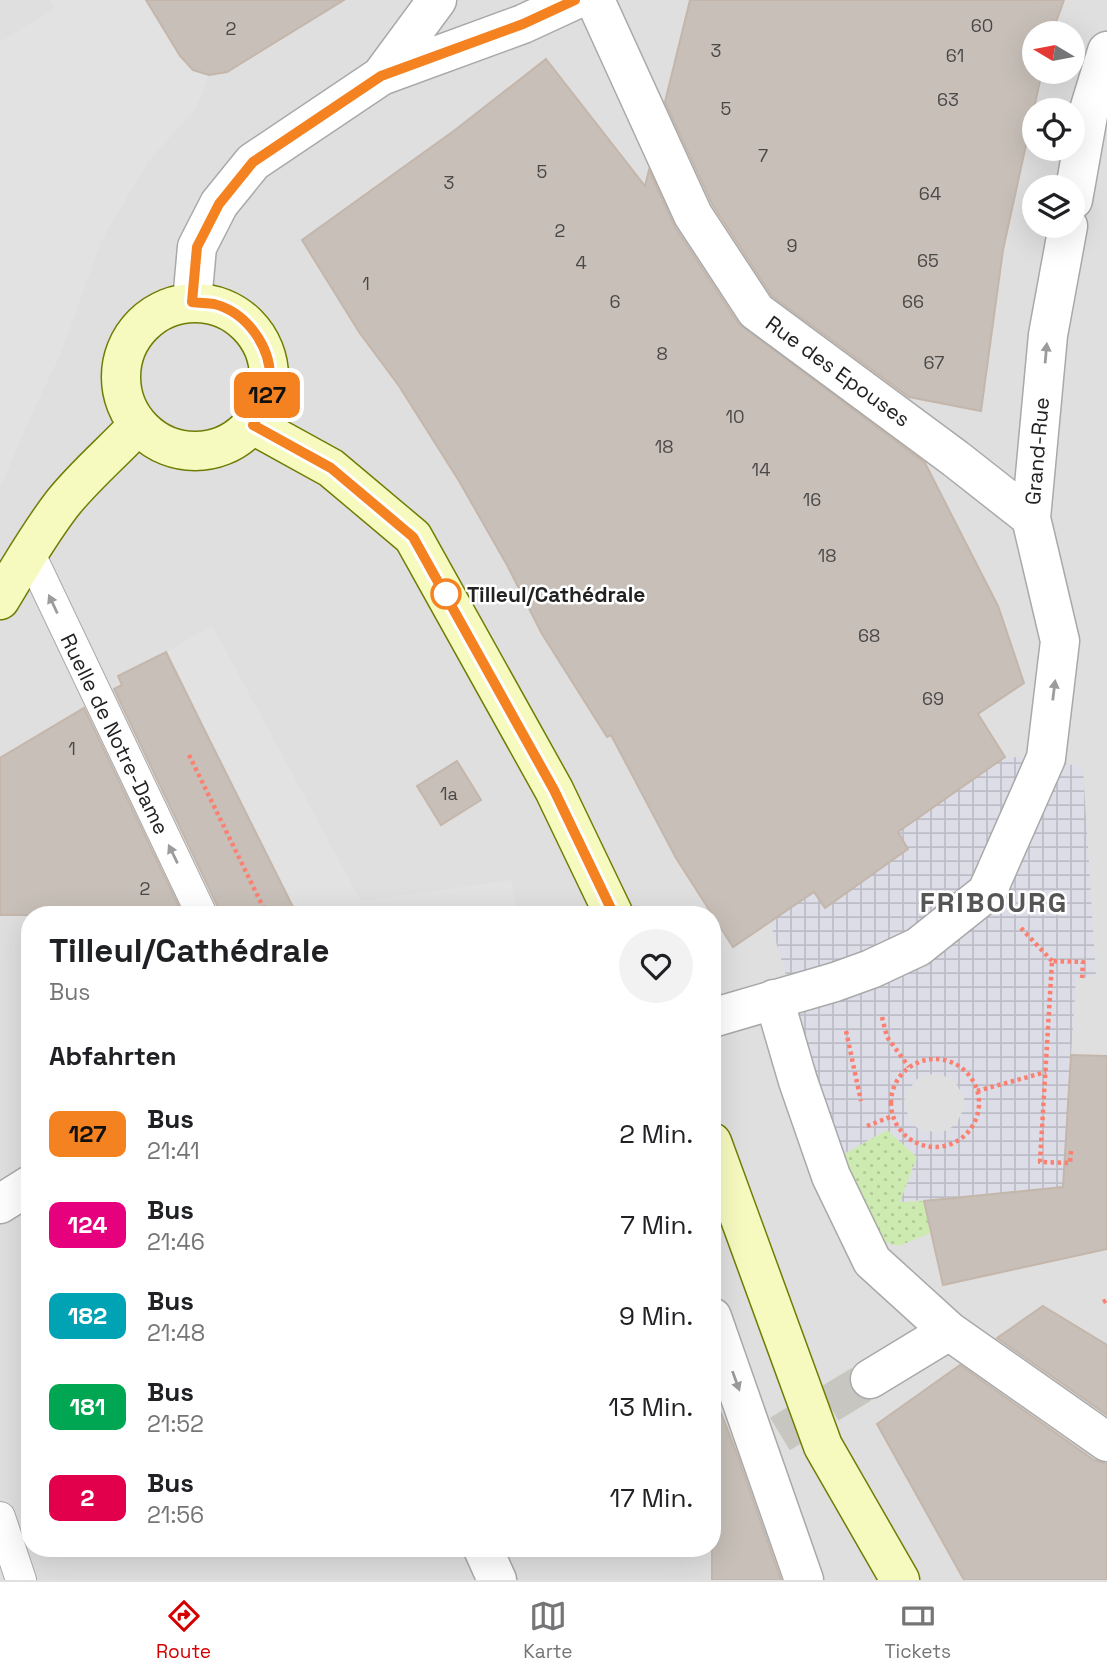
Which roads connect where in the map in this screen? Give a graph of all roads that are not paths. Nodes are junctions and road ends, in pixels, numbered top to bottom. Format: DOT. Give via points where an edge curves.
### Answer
graph roads {
  1 [pos="437,0"];
  2 [pos="575,0"];
  3 [pos="595,0"];
  4 [pos="1107,51"];
  5 [pos="381,76"];
  6 [pos="1077,175"];
  7 [pos="1066,238"];
  8 [pos="192,302"];
  9 [pos="138,425"];
  10 [pos="253,425"];
  11 [pos="1031,519"];
  12 [pos="29,552"];
  13 [pos="0,600"];
  14 [pos="198,906"];
  15 [pos="610,906"];
  16 [pos="774,999"];
  17 [pos="721,1015"];
  18 [pos="721,1167"];
  19 [pos="21,1191"];
  20 [pos="0,1204"];
  21 [pos="948,1331"];
  22 [pos="721,1336"];
  23 [pos="870,1379"];
  24 [pos="1107,1442"];
  25 [pos="0,1517"];
  26 [pos="487,1557"];
  27 [pos="21,1580"];
  28 [pos="497,1580"];
  29 [pos="804,1580"];
  30 [pos="900,1580"];
  1 -- 5 [label="street"];
  2 -- 5 [label="street"];
  3 -- 11 [label="street, Rue des Epouses" via="693,215 756,311"];
  4 -- 6 [label="street" via="1089,110"];
  5 -- 8 [label="street" via="253,162 219,204 197,247"];
  11 -- 7 [label="street, Grand-Rue, one-way" via="1048,335"];
  8 -- 9 [label="main road" via="154,314 127,347 121,390"];
  8 -- 10 [label="main road" via="217,305 239,316 256,333 267,355 270,379 265,403"];
  9 -- 10 [label="main road" via="158,442 183,451 209,450 233,441"];
  9 -- 12 [label="main road" via="78,485"];
  10 -- 15 [label="main road" via="331,468 413,537 554,790"];
  16 -- 11 [label="street, Grand-Rue, one-way" via="835,982 918,947 987,892 1046,758 1060,641"];
  12 -- 13 [label="main road"];
  14 -- 12 [label="lane, Ruelle de Notre-Dame, one-way"];
  16 -- 17 [label="street, Grand-Rue"];
  16 -- 21 [label="street" via="831,1176 872,1261"];
  18 -- 30 [label="main road" via="823,1446"];
  19 -- 20 [label="street"];
  21 -- 23 [label="street"];
  21 -- 24 [label="street"];
  22 -- 29 [label="street, one-way" via="769,1440"];
  25 -- 27 [label="lane"];
  26 -- 28 [label="street"];
}
